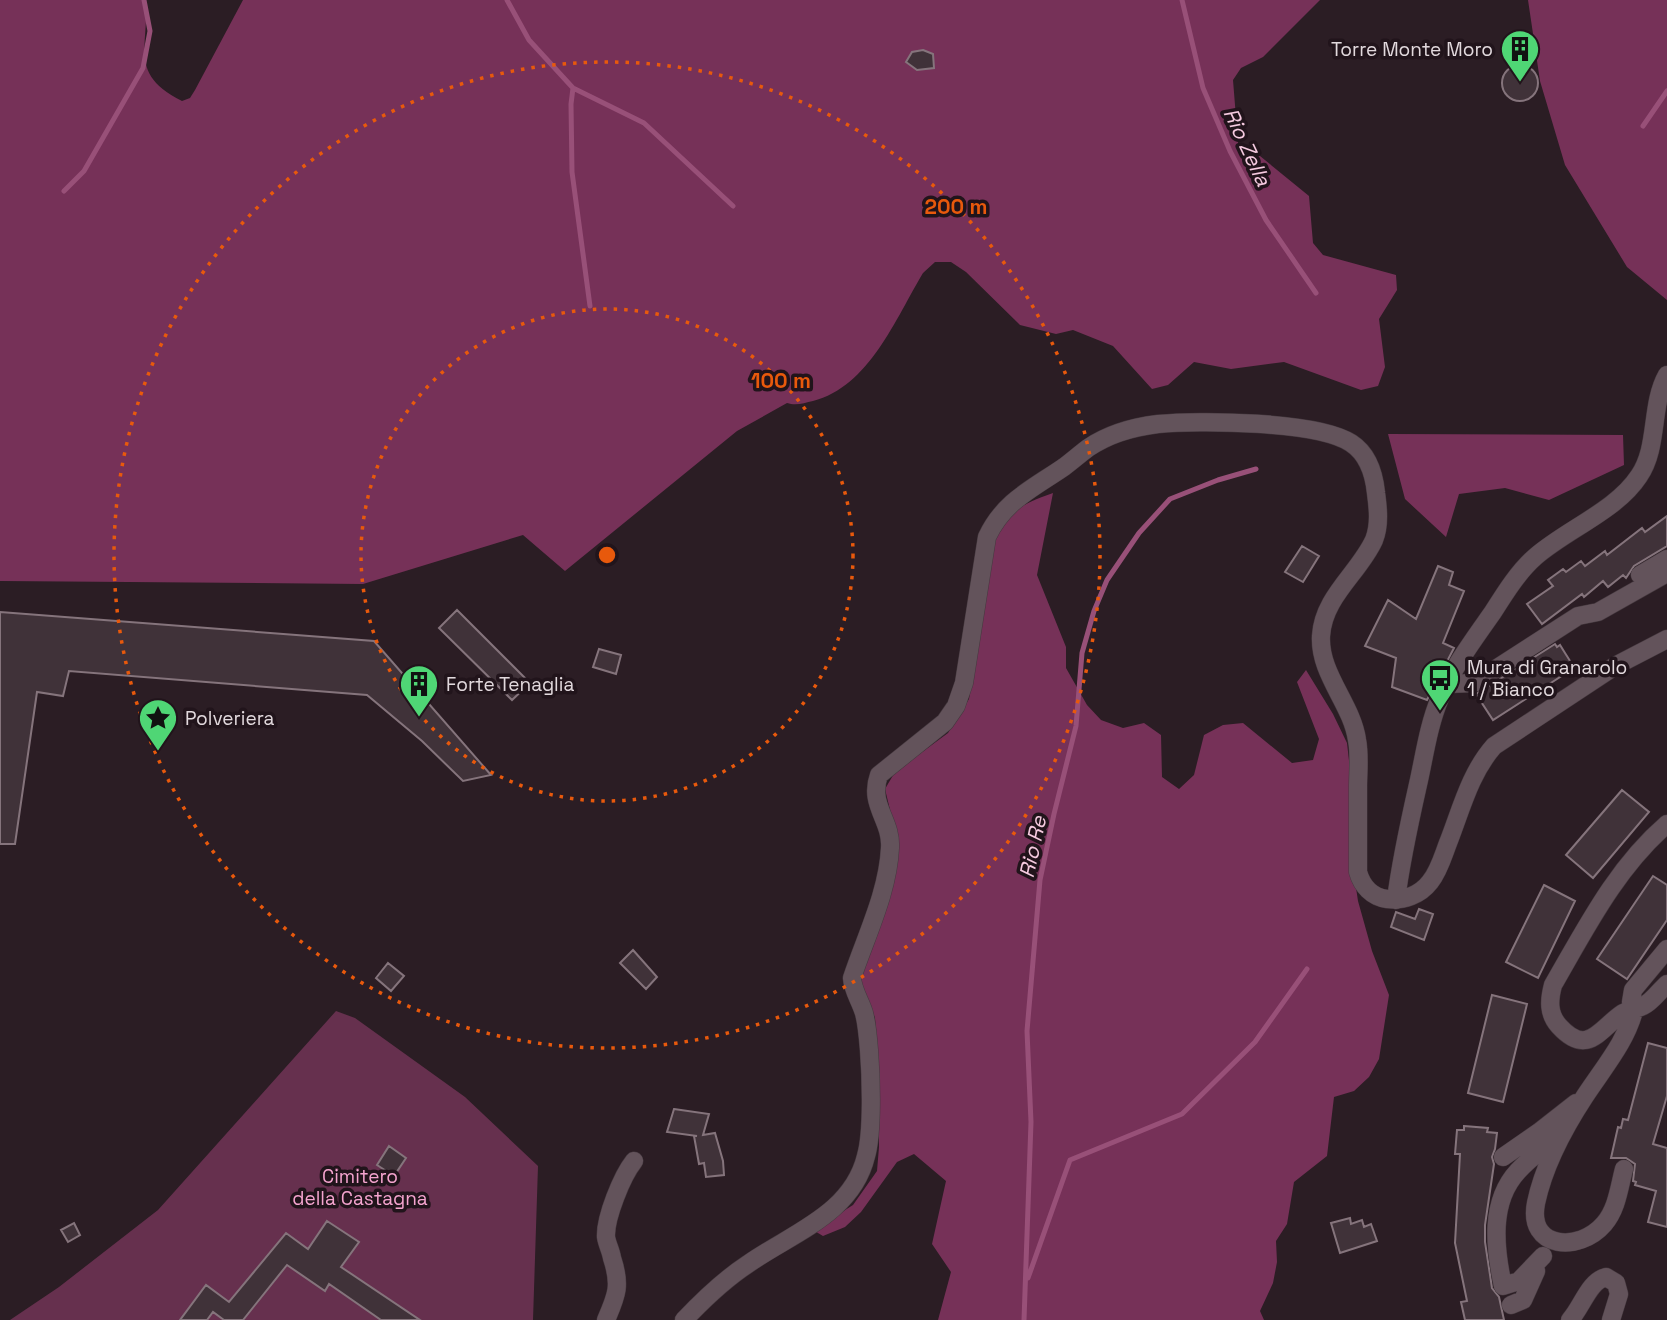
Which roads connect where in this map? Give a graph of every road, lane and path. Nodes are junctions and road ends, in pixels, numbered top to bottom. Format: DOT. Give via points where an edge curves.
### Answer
graph roads {
  1 [pos="1667,374"];
  2 [pos="1667,559"];
  3 [pos="1667,573"];
  4 [pos="1578,616"];
  5 [pos="1667,639"];
  6 [pos="1447,684"];
  7 [pos="1667,824"];
  8 [pos="1395,900"];
  9 [pos="1667,948"];
  10 [pos="1667,984"];
  11 [pos="1634,1007"];
  12 [pos="1584,1097"];
  13 [pos="1565,1130"];
  14 [pos="1503,1157"];
  15 [pos="634,1161"];
  16 [pos="1624,1169"];
  17 [pos="1555,1242"];
  18 [pos="1543,1256"];
  19 [pos="1510,1305"];
  20 [pos="606,1320"];
  21 [pos="684,1320"];
  22 [pos="1570,1320"];
  23 [pos="1611,1320"];
  1 -- 6 [label="street" via="1641,474 1620,498 1533,559"];
  2 -- 4 [label="street"];
  3 -- 4 [label="street" via="1598,612"];
  4 -- 6 [label="street" via="1474,683"];
  5 -- 8 [label="street" via="1615,666 1494,746 1472,779 1430,883"];
  6 -- 8 [label="street" via="1433,718"];
  7 -- 11 [label="street" via="1602,898 1550,997 1553,1020 1577,1039 1595,1037"];
  8 -- 21 [label="street" via="1373,894 1358,872 1357,737 1325,662 1321,638 1335,596 1377,530 1375,480 1365,457 1335,435 1265,424 1163,424 1108,436 1012,502 993,524 956,706 945,722 879,775 875,786 890,847 884,884 852,978 864,1012 869,1052 869,1136 860,1171 826,1217 744,1266"];
  9 -- 11 [label="street" via="1633,990"];
  10 -- 11 [label="street" via="1644,1006"];
  11 -- 12 [label="street" via="1620,1045"];
  12 -- 13 [label="street"];
  12 -- 14 [label="street"];
  13 -- 17 [label="street" via="1536,1204 1536,1223"];
  13 -- 18 [label="street" via="1518,1171 1499,1204 1496,1230 1503,1286 1519,1281"];
  15 -- 20 [label="street" via="616,1194 606,1236 618,1292"];
  16 -- 17 [label="street" via="1615,1206 1601,1227 1573,1243"];
  17 -- 18 [label="street"];
  18 -- 19 [label="street" via="1522,1300"];
  22 -- 23 [label="street" via="1591,1286 1606,1277 1619,1291"];
}
